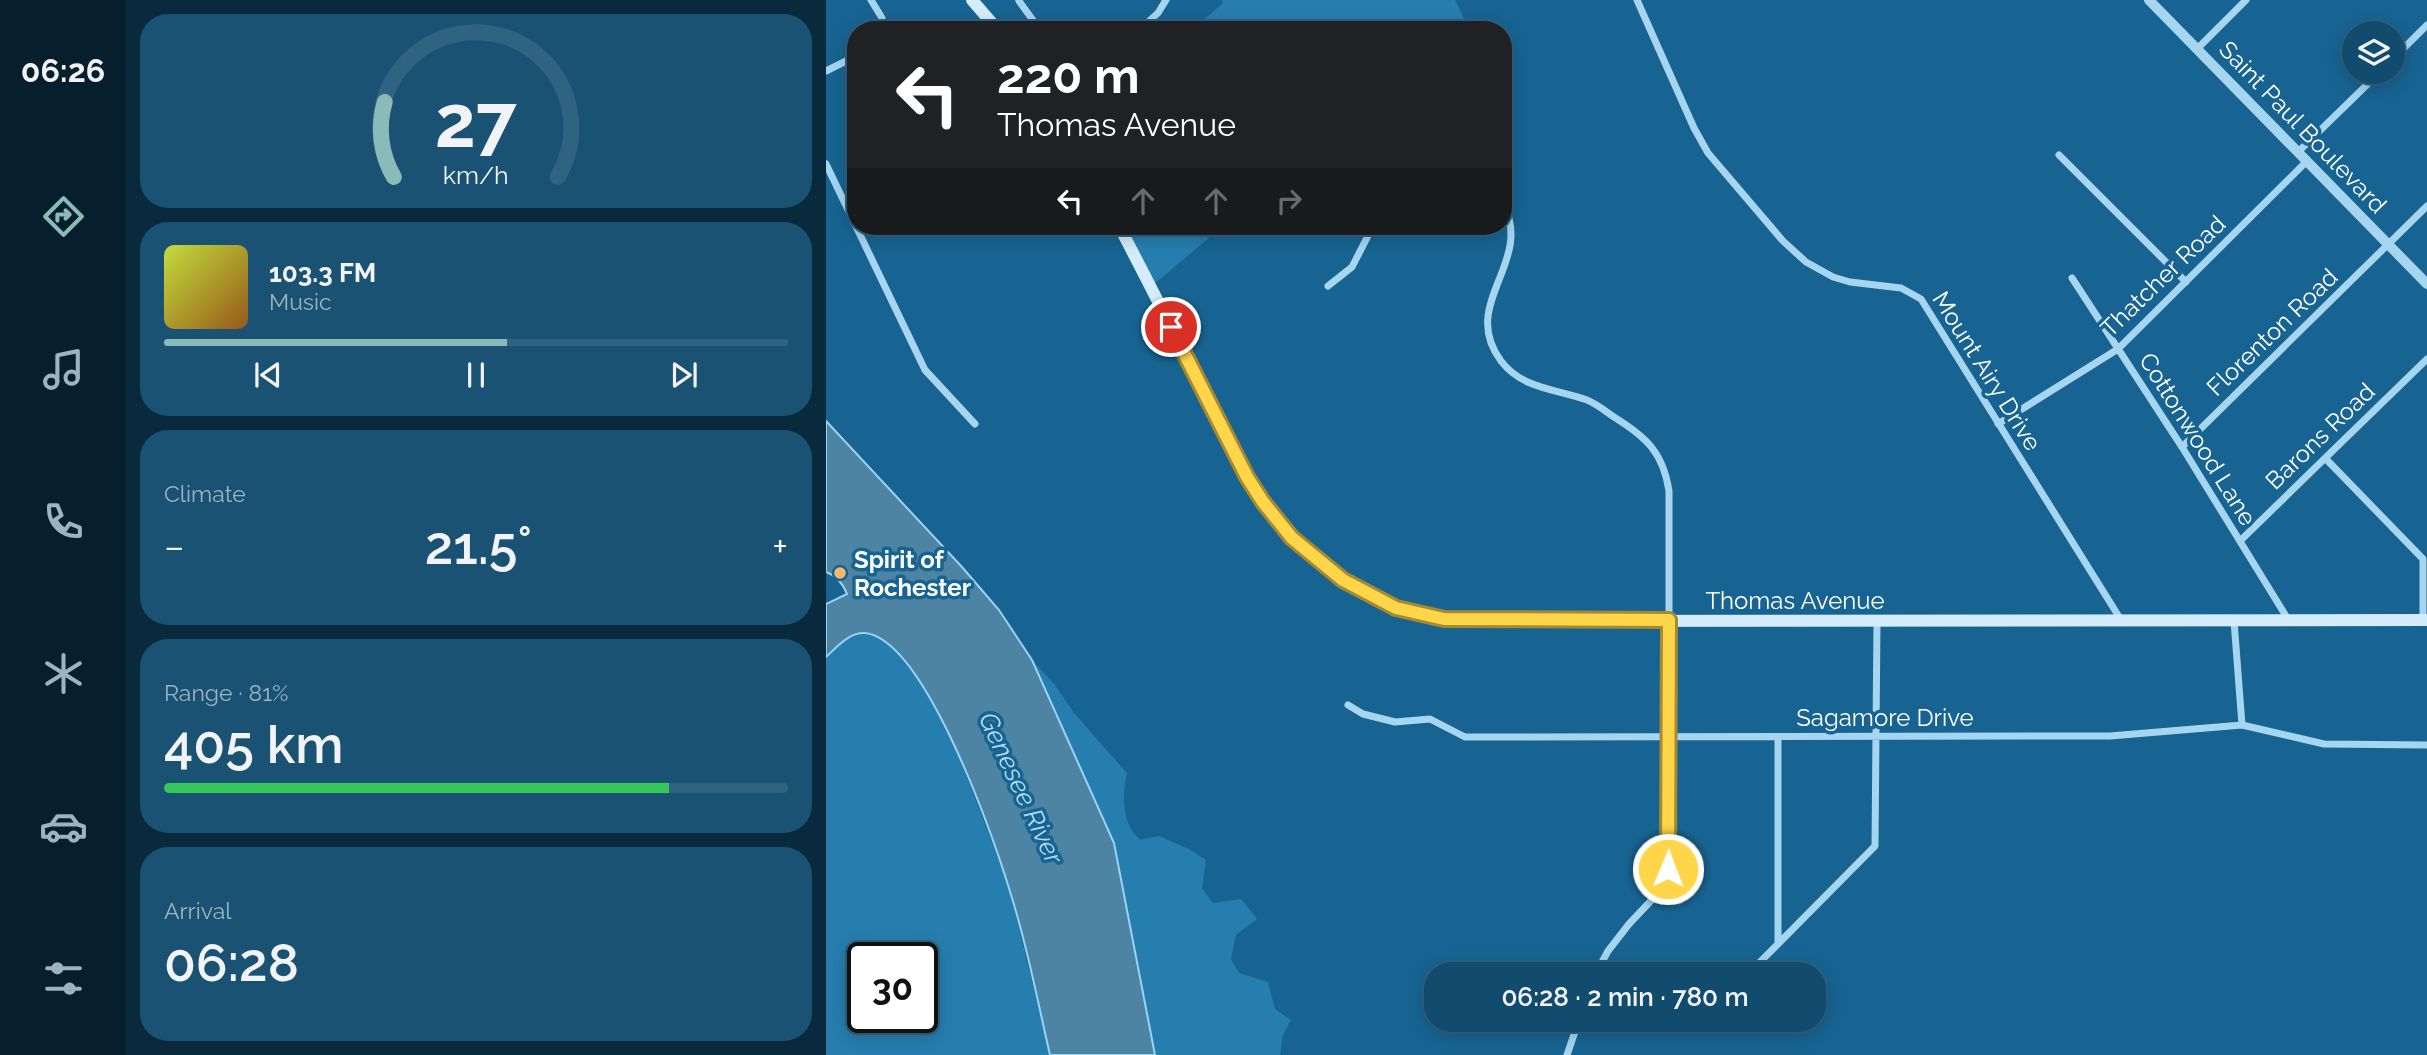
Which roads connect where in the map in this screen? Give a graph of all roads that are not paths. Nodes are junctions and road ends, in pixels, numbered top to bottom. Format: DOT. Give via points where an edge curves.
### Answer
graph roads {
  1 [pos="871,0"];
  2 [pos="972,0"];
  3 [pos="1166,0"];
  4 [pos="1637,0"];
  5 [pos="2149,0"];
  6 [pos="2246,0"];
  7 [pos="1018,1"];
  8 [pos="882,21"];
  9 [pos="990,21"];
  10 [pos="1033,21"];
  11 [pos="1149,21"];
  12 [pos="2427,25"];
  13 [pos="2405,47"];
  14 [pos="2197,49"];
  15 [pos="847,60"];
  16 [pos="826,71"];
  17 [pos="2368,84"];
  18 [pos="2298,152"];
  19 [pos="2059,155"];
  20 [pos="2307,162"];
  21 [pos="826,164"];
  22 [pos="2427,206"];
  23 [pos="847,208"];
  24 [pos="860,235"];
  25 [pos="1124,235"];
  26 [pos="1368,235"];
  27 [pos="1510,235"];
  28 [pos="2389,245"];
  29 [pos="2072,278"];
  30 [pos="2186,282"];
  31 [pos="2427,284"];
  32 [pos="1328,286"];
  33 [pos="2118,349"];
  34 [pos="2427,359"];
  35 [pos="975,424"];
  36 [pos="1998,424"];
  37 [pos="2182,447"];
  38 [pos="2326,459"];
  39 [pos="2240,541"];
  40 [pos="1669,620"];
  41 [pos="1877,621"];
  42 [pos="2122,621"];
  43 [pos="2234,621"];
  44 [pos="2290,621"];
  45 [pos="2425,621"];
  46 [pos="1348,705"];
  47 [pos="2242,725"];
  48 [pos="1669,737"];
  49 [pos="1778,737"];
  50 [pos="1877,737"];
  51 [pos="2427,745"];
  52 [pos="1779,944"];
  53 [pos="1602,962"];
  54 [pos="1760,962"];
  55 [pos="1575,1032"];
  56 [pos="1567,1055"];
  1 -- 8 [label="street"];
  2 -- 9 [label="main road"];
  3 -- 11 [label="street"];
  4 -- 36 [label="street, Mount Airy Drive" via="1694,128 1720,168 1783,241 1818,270 1850,282 1915,294"];
  5 -- 14 [label="street, Saint Paul Boulevard"];
  6 -- 14 [label="street"];
  7 -- 10 [label="street"];
  12 -- 13 [label="street"];
  14 -- 18 [label="street, Saint Paul Boulevard"];
  15 -- 16 [label="street"];
  17 -- 18 [label="street"];
  18 -- 20 [label="street, Saint Paul Boulevard"];
  19 -- 30 [label="street"];
  20 -- 28 [label="street, Saint Paul Boulevard"];
  20 -- 30 [label="street, Thatcher Road"];
  21 -- 23 [label="street"];
  22 -- 28 [label="street, Florenton Road"];
  24 -- 35 [label="street" via="925,370"];
  25 -- 40 [label="main road, Thomas Avenue" via="1263,502 1292,538 1343,580 1396,608 1444,619"];
  26 -- 32 [label="street" via="1352,267"];
  27 -- 40 [label="street" via="1504,271 1489,304 1492,344 1519,378 1595,404 1640,434 1657,453 1669,491"];
  28 -- 31 [label="street, Saint Paul Boulevard"];
  28 -- 37 [label="street, Florenton Road"];
  29 -- 33 [label="street, Cottonwood Lane"];
  30 -- 33 [label="street, Thatcher Road"];
  33 -- 36 [label="street, Thatcher Road"];
  33 -- 37 [label="street, Cottonwood Lane"];
  34 -- 38 [label="street, Barons Road"];
  36 -- 42 [label="street, Mount Airy Drive"];
  37 -- 39 [label="street, Cottonwood Lane"];
  38 -- 39 [label="street, Barons Road"];
  38 -- 45 [label="street" via="2423,559"];
  39 -- 44 [label="street, Cottonwood Lane"];
  40 -- 41 [label="main road, Thomas Avenue"];
  40 -- 48 [label="street"];
  41 -- 42 [label="main road, Thomas Avenue"];
  41 -- 50 [label="street"];
  42 -- 43 [label="main road, Thomas Avenue"];
  43 -- 44 [label="main road, Thomas Avenue"];
  43 -- 47 [label="street"];
  44 -- 45 [label="main road, Thomas Avenue"];
  46 -- 48 [label="street, Sagamore Drive" via="1395,722 1430,719 1465,737"];
  47 -- 50 [label="street, Sagamore Drive" via="2110,736"];
  47 -- 51 [label="street, Sagamore Drive" via="2324,744"];
  48 -- 49 [label="street, Sagamore Drive"];
  48 -- 53 [label="street" via="1667,878"];
  49 -- 50 [label="street, Sagamore Drive"];
  49 -- 52 [label="street"];
  50 -- 52 [label="street" via="1875,846"];
  52 -- 54 [label="street"];
  55 -- 56 [label="street"];
}
